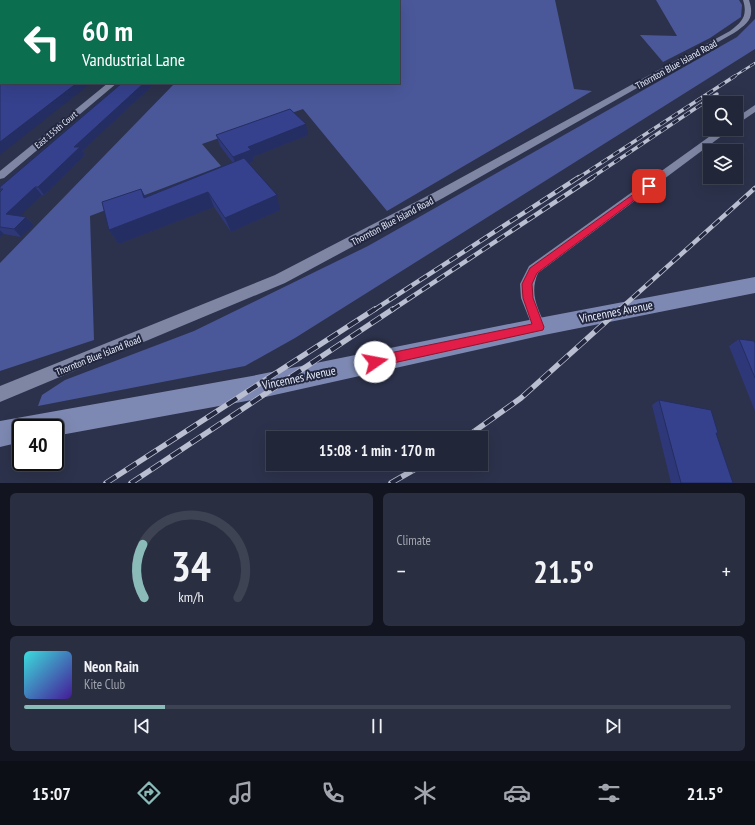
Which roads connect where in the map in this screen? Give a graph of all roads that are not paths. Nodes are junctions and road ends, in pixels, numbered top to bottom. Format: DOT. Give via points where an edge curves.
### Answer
graph roads {
  1 [pos="746,0"];
  2 [pos="111,84"];
  3 [pos="755,108"];
  4 [pos="743,117"];
  5 [pos="716,136"];
  6 [pos="0,176"];
  7 [pos="755,285"];
  8 [pos="539,327"];
  9 [pos="0,394"];
  10 [pos="64,422"];
  1 -- 9 [label="street, Thornton Blue Island Road" via="750,9 749,16 745,23 732,32 366,235 280,279"];
  2 -- 6 [label="street, East 155th Court"];
  3 -- 4 [label="street"];
  5 -- 8 [label="street" via="533,270 527,284 528,298"];
  7 -- 8 [label="street, Vincennes Avenue"];
  8 -- 10 [label="street, Vincennes Avenue" via="252,388"];
}
